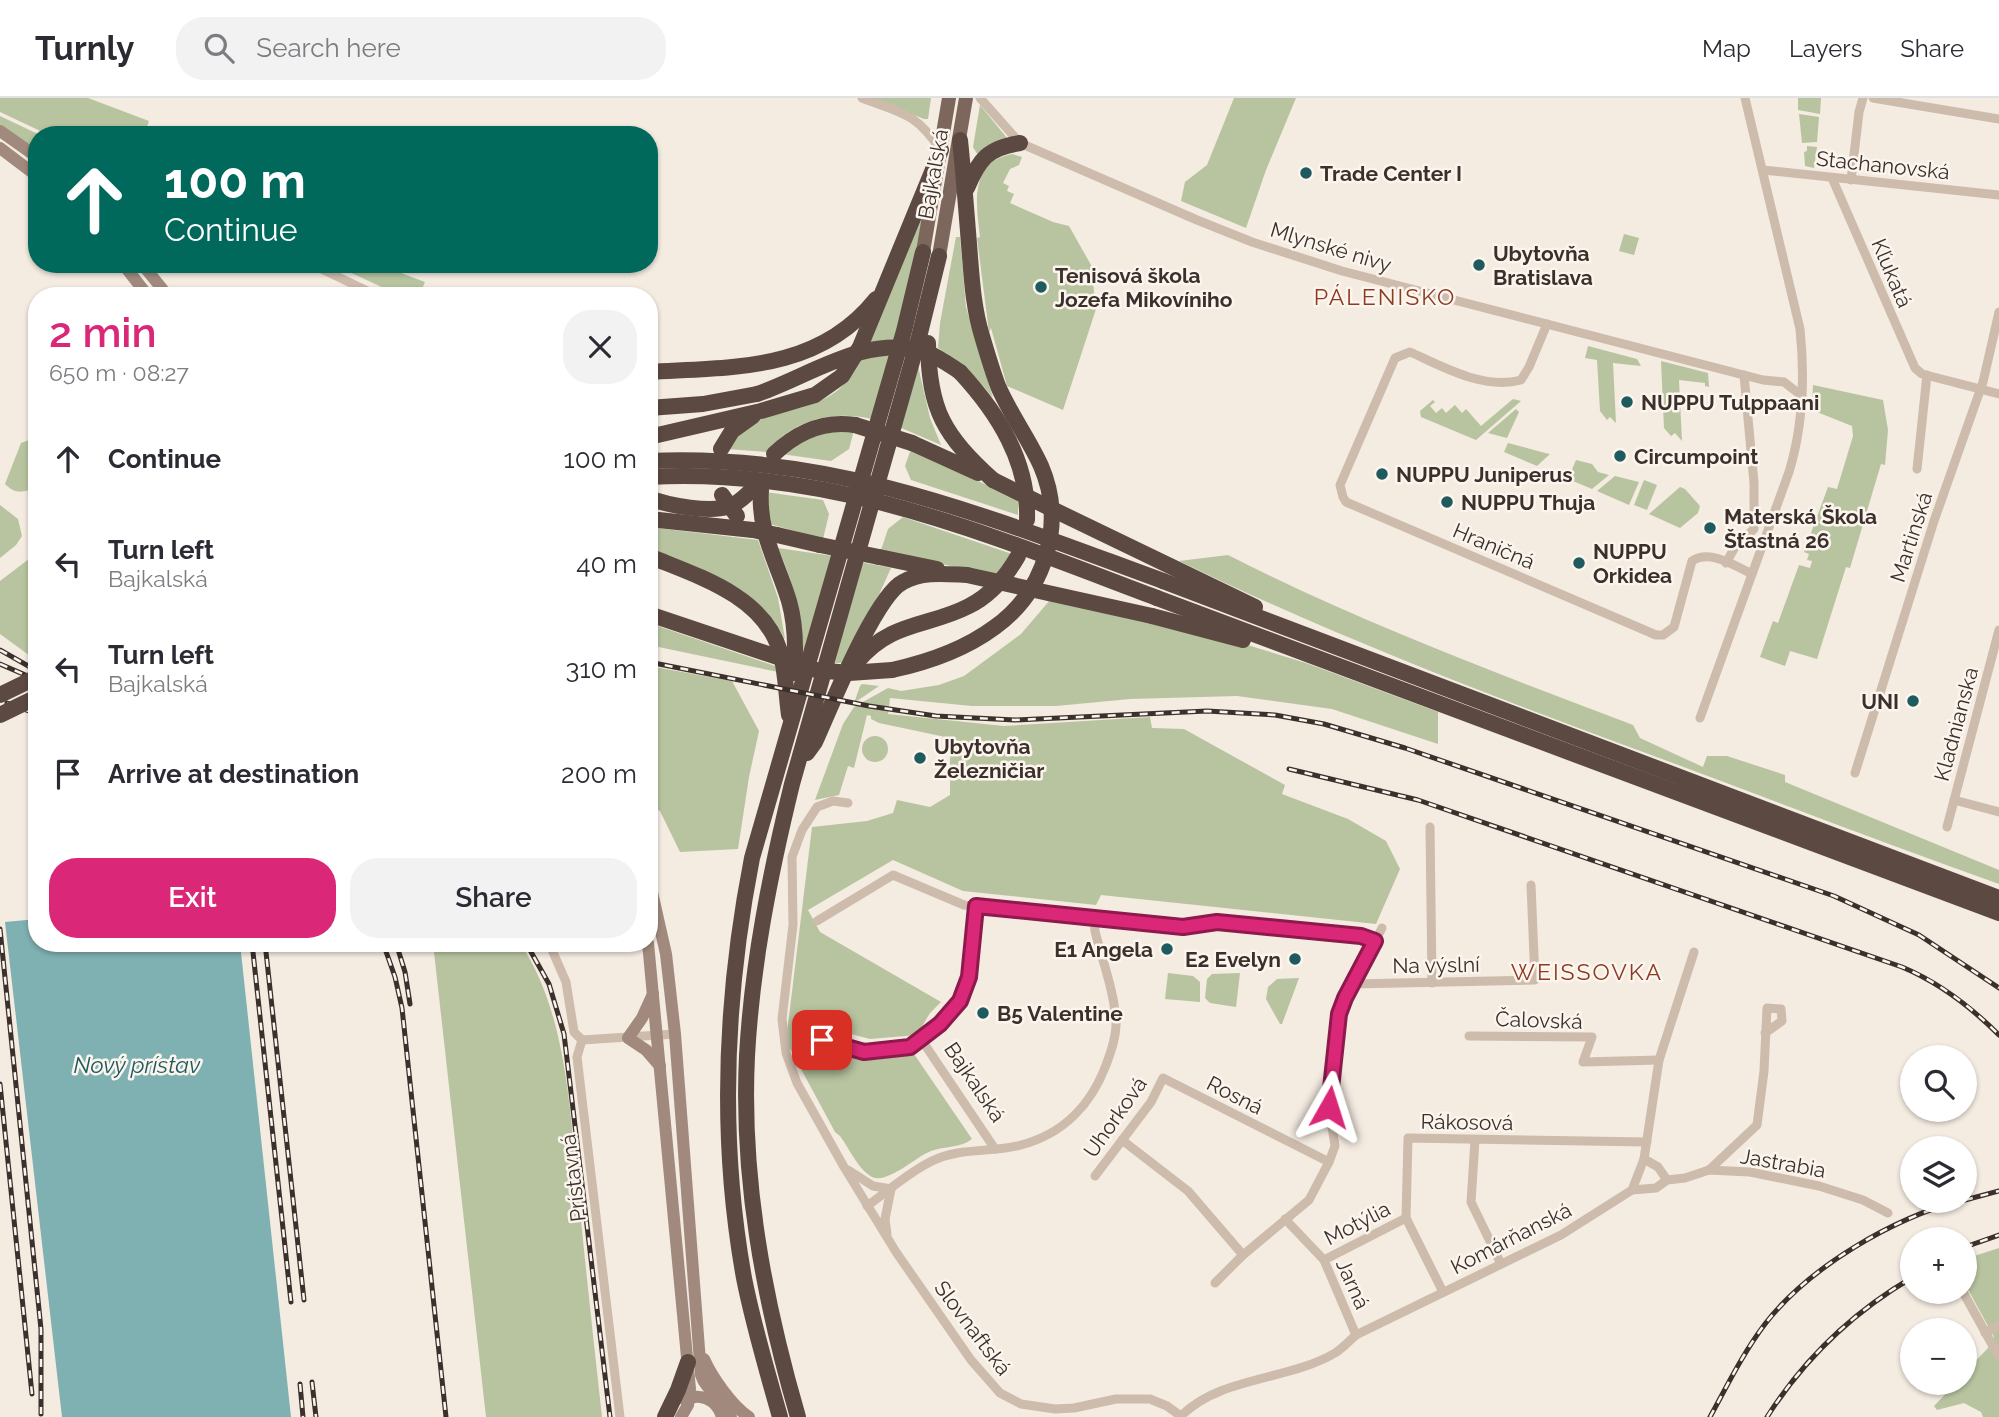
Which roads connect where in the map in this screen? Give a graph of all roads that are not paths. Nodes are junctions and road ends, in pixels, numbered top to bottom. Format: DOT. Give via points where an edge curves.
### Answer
graph roads {
  1 [pos="862,98"];
  2 [pos="948,98"];
  3 [pos="966,98"];
  4 [pos="980,98"];
  5 [pos="1745,98"];
  6 [pos="1863,98"];
  7 [pos="1873,98"];
  8 [pos="1999,119"];
  9 [pos="0,131"];
  10 [pos="961,140"];
  11 [pos="1020,143"];
  12 [pos="0,148"];
  13 [pos="941,150"];
  14 [pos="28,151"];
  15 [pos="28,169"];
  16 [pos="1763,170"];
  17 [pos="1832,178"];
  18 [pos="1851,180"];
  19 [pos="966,190"];
  20 [pos="1999,195"];
  21 [pos="931,254"];
  22 [pos="149,273"];
  23 [pos="330,273"];
  24 [pos="161,287"];
  25 [pos="359,287"];
  26 [pos="884,289"];
  27 [pos="927,304"];
  28 [pos="1999,312"];
  29 [pos="1547,324"];
  30 [pos="1802,364"];
  31 [pos="658,371"];
  32 [pos="1744,375"];
  33 [pos="1927,375"];
  34 [pos="1784,382"];
  35 [pos="1981,389"];
  36 [pos="1999,394"];
  37 [pos="1802,396"];
  38 [pos="658,407"];
  39 [pos="761,411"];
  40 [pos="658,435"];
  41 [pos="721,449"];
  42 [pos="774,454"];
  43 [pos="658,461"];
  44 [pos="1917,469"];
  45 [pos="658,477"];
  46 [pos="993,480"];
  47 [pos="720,491"];
  48 [pos="658,501"];
  49 [pos="658,520"];
  50 [pos="1027,520"];
  51 [pos="753,530"];
  52 [pos="1018,556"];
  53 [pos="658,560"];
  54 [pos="1726,563"];
  55 [pos="1752,574"];
  56 [pos="967,575"];
  57 [pos="658,617"];
  58 [pos="1285,628"];
  59 [pos="1999,630"];
  60 [pos="1280,644"];
  61 [pos="846,676"];
  62 [pos="28,681"];
  63 [pos="0,695"];
  64 [pos="28,701"];
  65 [pos="0,715"];
  66 [pos="1700,718"];
  67 [pos="790,724"];
  68 [pos="798,765"];
  69 [pos="1855,774"];
  70 [pos="1954,800"];
  71 [pos="848,803"];
  72 [pos="1999,812"];
  73 [pos="1430,827"];
  74 [pos="1947,827"];
  75 [pos="1531,885"];
  76 [pos="1999,898"];
  77 [pos="976,906"];
  78 [pos="1999,913"];
  79 [pos="658,919"];
  80 [pos="1094,920"];
  81 [pos="817,921"];
  82 [pos="1382,928"];
  83 [pos="1375,941"];
  84 [pos="553,952"];
  85 [pos="649,952"];
  86 [pos="1694,952"];
  87 [pos="1432,983"];
  88 [pos="1353,984"];
  89 [pos="653,993"];
  90 [pos="1765,1033"];
  91 [pos="675,1034"];
  92 [pos="800,1034"];
  93 [pos="657,1036"];
  94 [pos="1469,1036"];
  95 [pos="628,1038"];
  96 [pos="921,1039"];
  97 [pos="582,1040"];
  98 [pos="1659,1060"];
  99 [pos="660,1066"];
  100 [pos="1164,1078"];
  101 [pos="1122,1140"];
  102 [pos="1475,1140"];
  103 [pos="1647,1142"];
  104 [pos="995,1149"];
  105 [pos="1644,1160"];
  106 [pos="1329,1162"];
  107 [pos="844,1167"];
  108 [pos="1709,1170"];
  109 [pos="1096,1176"];
  110 [pos="1667,1180"];
  111 [pos="891,1189"];
  112 [pos="1632,1189"];
  113 [pos="867,1206"];
  114 [pos="1888,1213"];
  115 [pos="1406,1218"];
  116 [pos="1285,1219"];
  117 [pos="888,1239"];
  118 [pos="1243,1255"];
  119 [pos="1324,1259"];
  120 [pos="1501,1264"];
  121 [pos="1215,1283"];
  122 [pos="1443,1292"];
  123 [pos="1969,1304"];
  124 [pos="1999,1325"];
  125 [pos="1985,1333"];
  126 [pos="1356,1335"];
  127 [pos="694,1357"];
  128 [pos="1999,1357"];
  129 [pos="689,1398"];
  130 [pos="1182,1416"];
  131 [pos="620,1417"];
  132 [pos="664,1417"];
  133 [pos="673,1417"];
  134 [pos="681,1417"];
  135 [pos="722,1417"];
  136 [pos="730,1417"];
  137 [pos="749,1417"];
  138 [pos="780,1417"];
  139 [pos="798,1417"];
  1 -- 13 [label="street" via="913,118"];
  2 -- 13 [label="main road, Bajkalská"];
  3 -- 10 [label="main road, Bajkalská"];
  4 -- 11 [label="street"];
  5 -- 16 [label="street"];
  6 -- 18 [label="street"];
  7 -- 8 [label="street"];
  9 -- 14 [label="main road"];
  10 -- 19 [label="highway"];
  10 -- 21 [label="main road, Bajkalská"];
  11 -- 19 [label="highway" via="987,155"];
  11 -- 29 [label="street, Mlynské nivy" via="1252,242 1342,271"];
  12 -- 15 [label="main road"];
  13 -- 21 [label="main road, Bajkalská"];
  13 -- 26 [label="highway"];
  16 -- 17 [label="street, Stachanovská"];
  16 -- 30 [label="street" via="1794,300"];
  17 -- 18 [label="street, Stachanovská"];
  17 -- 33 [label="street, Kľukatá" via="1911,362"];
  18 -- 20 [label="street, Stachanovská"];
  19 -- 57 [label="highway, bridge" via="980,332 999,387 1042,467 1052,517 1049,553 1017,608 995,627 945,655 892,670 849,673 816,670"];
  21 -- 27 [label="highway"];
  21 -- 67 [label="highway" via="900,344"];
  22 -- 24 [label="main road"];
  23 -- 25 [label="street"];
  26 -- 31 [label="highway" via="852,324 814,348 780,361"];
  26 -- 39 [label="highway" via="842,376 815,395"];
  27 -- 46 [label="highway" via="929,375 936,407 954,440"];
  27 -- 68 [label="highway"];
  28 -- 35 [label="street, Martinská"];
  29 -- 32 [label="street, Mlynské nivy"];
  29 -- 54 [label="street, Hraničná" via="1521,380 1510,383 1470,378 1410,352 1395,358 1340,485 1342,497 1656,635 1674,627 1692,561 1708,555"];
  30 -- 34 [label="street" via="1798,375"];
  30 -- 37 [label="street"];
  32 -- 34 [label="street, Mlynské nivy"];
  32 -- 54 [label="street" via="1754,530"];
  33 -- 35 [label="street"];
  33 -- 44 [label="street"];
  34 -- 37 [label="street, Mlynské nivy"];
  35 -- 36 [label="street"];
  35 -- 69 [label="street, Martinská" via="1934,521"];
  37 -- 55 [label="street" via="1792,460"];
  38 -- 50 [label="highway, bridge" via="757,394 872,349 924,352 960,372 993,411 1018,462 1028,495"];
  39 -- 40 [label="highway"];
  39 -- 41 [label="highway" via="732,431"];
  42 -- 46 [label="highway, bridge" via="814,427 855,425 912,443"];
  43 -- 58 [label="highway, bridge" via="744,463 871,482 981,514"];
  45 -- 60 [label="highway, bridge" via="757,480 866,498 976,530"];
  46 -- 58 [label="highway, bridge" via="1253,606"];
  47 -- 51 [label="highway, bridge"];
  48 -- 67 [label="highway" via="716,508 732,505 757,489 762,526 794,621"];
  49 -- 51 [label="highway"];
  51 -- 56 [label="highway, bridge"];
  52 -- 61 [label="highway" via="982,599 888,635 869,648"];
  53 -- 67 [label="highway" via="730,592 765,623 779,650"];
  54 -- 55 [label="street"];
  55 -- 66 [label="street"];
  56 -- 60 [label="highway, bridge" via="1152,615 1254,643"];
  56 -- 61 [label="highway" via="926,574 902,582 880,606"];
  58 -- 76 [label="highway"];
  59 -- 70 [label="street, Kladnianska"];
  60 -- 78 [label="highway"];
  61 -- 68 [label="highway" via="815,742"];
  62 -- 63 [label="highway, bridge"];
  64 -- 65 [label="highway, bridge"];
  67 -- 138 [label="highway" via="744,899 733,993 728,1106 744,1278"];
  68 -- 139 [label="highway" via="759,936 747,1106 763,1273"];
  70 -- 72 [label="street"];
  70 -- 74 [label="street, Kladnianska"];
  71 -- 107 [label="street, Slovnaftská" via="833,801 817,807 792,857 794,902 782,1036 793,1076"];
  73 -- 87 [label="street"];
  75 -- 87 [label="street, Na výslní" via="1535,980"];
  77 -- 80 [label="street"];
  77 -- 81 [label="street" via="893,874"];
  77 -- 96 [label="street, Bajkalská" via="969,977 960,1001"];
  79 -- 91 [label="main road"];
  80 -- 83 [label="street" via="1183,927 1217,922"];
  80 -- 104 [label="street, Bajkalská" via="1116,1020 1102,1076 1081,1108 1051,1133"];
  82 -- 83 [label="street"];
  83 -- 88 [label="street"];
  84 -- 97 [label="street, Prístavná" via="566,982 574,1032"];
  85 -- 89 [label="main road"];
  86 -- 98 [label="street"];
  87 -- 88 [label="street, Na výslní"];
  88 -- 106 [label="street" via="1339,1014 1329,1107 1335,1146"];
  89 -- 93 [label="main road"];
  89 -- 95 [label="main road"];
  90 -- 108 [label="street" via="1757,1125"];
  91 -- 93 [label="street"];
  91 -- 127 [label="main road"];
  92 -- 96 [label="street, Bajkalská" via="864,1052 910,1047"];
  93 -- 95 [label="street"];
  93 -- 99 [label="main road"];
  94 -- 98 [label="street, Čalovská" via="1592,1037 1583,1062"];
  95 -- 97 [label="street"];
  95 -- 99 [label="main road"];
  96 -- 104 [label="street, Bajkalská"];
  97 -- 131 [label="street, Prístavná" via="577,1057"];
  98 -- 103 [label="street"];
  99 -- 127 [label="main road"];
  100 -- 101 [label="street, Uhorková"];
  100 -- 106 [label="street, Rosná"];
  101 -- 109 [label="street, Uhorková"];
  101 -- 118 [label="street" via="1188,1191"];
  102 -- 103 [label="street, Rákosová"];
  102 -- 115 [label="street, Rákosová" via="1408,1138"];
  102 -- 120 [label="street" via="1471,1202"];
  103 -- 105 [label="street"];
  104 -- 111 [label="street, Bajkalská" via="932,1161"];
  105 -- 110 [label="street" via="1658,1167"];
  105 -- 112 [label="street"];
  106 -- 116 [label="street" via="1309,1200"];
  107 -- 111 [label="street" via="873,1186"];
  107 -- 113 [label="street, Slovnaftská"];
  108 -- 110 [label="street, Jastrabia"];
  108 -- 114 [label="street, Jastrabia" via="1750,1172 1819,1186"];
  110 -- 112 [label="street, Jastrabia" via="1656,1188"];
  111 -- 113 [label="street, Bajkalská"];
  111 -- 117 [label="street" via="885,1219"];
  112 -- 120 [label="street, Komárňanská" via="1561,1235"];
  113 -- 117 [label="street, Slovnaftská"];
  115 -- 119 [label="street, Motýlia"];
  115 -- 122 [label="street, Rákosová"];
  116 -- 118 [label="street"];
  116 -- 119 [label="street, Jarná"];
  117 -- 130 [label="street, Slovnaftská" via="971,1360 1000,1393 1021,1404 1055,1409 1132,1397 1150,1399"];
  118 -- 121 [label="street"];
  119 -- 126 [label="street, Jarná"];
  120 -- 122 [label="street, Komárňanská"];
  122 -- 126 [label="street, Komárňanská"];
  123 -- 125 [label="street"];
  124 -- 125 [label="street"];
  125 -- 128 [label="street"];
  126 -- 130 [label="street, Komárňanská" via="1335,1353 1206,1396"];
  127 -- 129 [label="main road"];
  127 -- 132 [label="highway"];
  127 -- 136 [label="main road" via="703,1381 726,1403"];
  127 -- 137 [label="main road"];
  129 -- 133 [label="main road" via="678,1405"];
  129 -- 134 [label="main road"];
  129 -- 135 [label="main road" via="707,1399"];
}
